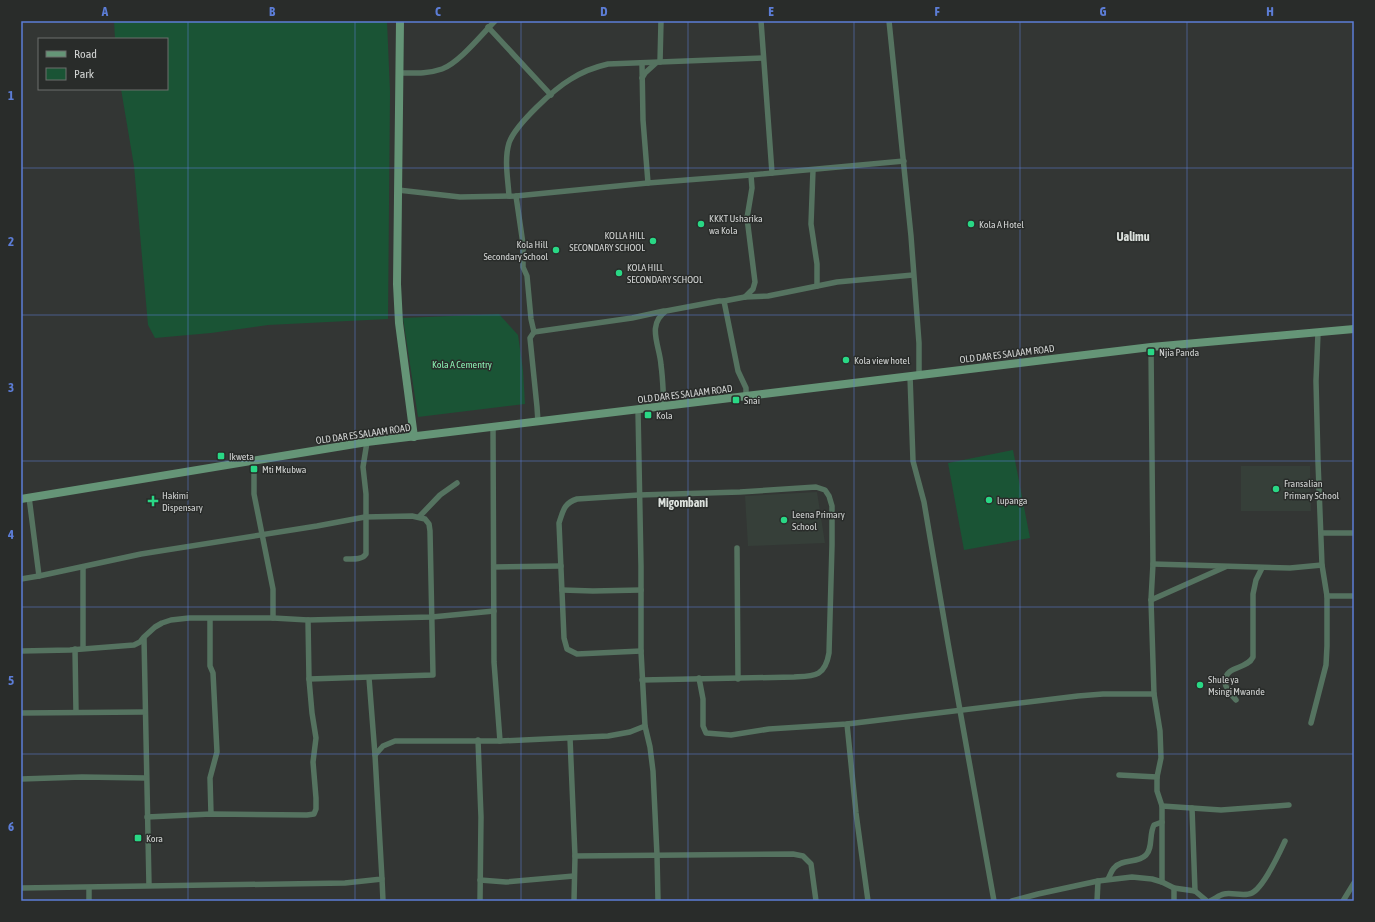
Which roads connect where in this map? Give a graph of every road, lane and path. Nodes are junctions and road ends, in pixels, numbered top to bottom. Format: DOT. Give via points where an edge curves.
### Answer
graph roads {
  1 [pos="400,21"];
  2 [pos="495,21"];
  3 [pos="661,21"];
  4 [pos="761,21"];
  5 [pos="889,21"];
  6 [pos="488,27"];
  7 [pos="763,58"];
  8 [pos="658,62"];
  9 [pos="642,64"];
  10 [pos="399,73"];
  11 [pos="642,78"];
  12 [pos="551,95"];
  13 [pos="904,160"];
  14 [pos="813,170"];
  15 [pos="772,173"];
  16 [pos="752,176"];
  17 [pos="648,183"];
  18 [pos="398,190"];
  19 [pos="509,196"];
  20 [pos="516,196"];
  21 [pos="913,275"];
  22 [pos="816,286"];
  23 [pos="745,297"];
  24 [pos="724,301"];
  25 [pos="666,311"];
  26 [pos="1354,329"];
  27 [pos="534,332"];
  28 [pos="1318,333"];
  29 [pos="1151,347"];
  30 [pos="919,375"];
  31 [pos="910,376"];
  32 [pos="746,396"];
  33 [pos="664,406"];
  34 [pos="638,410"];
  35 [pos="538,422"];
  36 [pos="493,427"];
  37 [pos="414,437"];
  38 [pos="367,442"];
  39 [pos="254,461"];
  40 [pos="457,483"];
  41 [pos="639,495"];
  42 [pos="25,498"];
  43 [pos="365,517"];
  44 [pos="419,517"];
  45 [pos="1354,532"];
  46 [pos="1321,533"];
  47 [pos="262,535"];
  48 [pos="737,548"];
  49 [pos="346,559"];
  50 [pos="1153,564"];
  51 [pos="1322,565"];
  52 [pos="561,566"];
  53 [pos="1227,566"];
  54 [pos="83,567"];
  55 [pos="494,567"];
  56 [pos="1262,568"];
  57 [pos="39,576"];
  58 [pos="21,579"];
  59 [pos="562,590"];
  60 [pos="641,590"];
  61 [pos="1327,596"];
  62 [pos="1354,596"];
  63 [pos="1151,600"];
  64 [pos="494,611"];
  65 [pos="432,617"];
  66 [pos="273,618"];
  67 [pos="210,619"];
  68 [pos="308,620"];
  69 [pos="144,637"];
  70 [pos="83,648"];
  71 [pos="74,649"];
  72 [pos="641,650"];
  73 [pos="21,651"];
  74 [pos="370,678"];
  75 [pos="699,678"];
  76 [pos="309,679"];
  77 [pos="738,679"];
  78 [pos="642,680"];
  79 [pos="1154,694"];
  80 [pos="1236,700"];
  81 [pos="960,711"];
  82 [pos="76,712"];
  83 [pos="145,712"];
  84 [pos="21,713"];
  85 [pos="1311,723"];
  86 [pos="847,724"];
  87 [pos="645,726"];
  88 [pos="570,738"];
  89 [pos="478,740"];
  90 [pos="500,741"];
  91 [pos="375,755"];
  92 [pos="1119,775"];
  93 [pos="1158,777"];
  94 [pos="146,778"];
  95 [pos="21,779"];
  96 [pos="1289,805"];
  97 [pos="1162,806"];
  98 [pos="1192,808"];
  99 [pos="211,814"];
  100 [pos="147,817"];
  101 [pos="1162,822"];
  102 [pos="1285,841"];
  103 [pos="657,855"];
  104 [pos="575,856"];
  105 [pos="574,876"];
  106 [pos="382,879"];
  107 [pos="1108,879"];
  108 [pos="480,880"];
  109 [pos="1098,881"];
  110 [pos="1162,882"];
  111 [pos="1354,884"];
  112 [pos="149,886"];
  113 [pos="21,888"];
  114 [pos="89,888"];
  115 [pos="1174,888"];
  116 [pos="1195,891"];
  117 [pos="89,901"];
  118 [pos="383,901"];
  119 [pos="480,901"];
  120 [pos="574,901"];
  121 [pos="658,901"];
  122 [pos="816,901"];
  123 [pos="868,901"];
  124 [pos="994,901"];
  125 [pos="1012,901"];
  126 [pos="1097,901"];
  127 [pos="1174,901"];
  128 [pos="1207,901"];
  129 [pos="1210,901"];
  130 [pos="1343,901"];
  1 -- 10 [label="main road"];
  2 -- 6 [label="street"];
  3 -- 8 [label="street"];
  4 -- 7 [label="street"];
  5 -- 13 [label="street"];
  6 -- 10 [label="street" via="457,60 444,69"];
  6 -- 12 [label="street"];
  7 -- 8 [label="street"];
  7 -- 15 [label="street"];
  8 -- 9 [label="street"];
  8 -- 11 [label="street"];
  9 -- 11 [label="street"];
  9 -- 12 [label="street" via="608,64 595,68 570,80"];
  10 -- 18 [label="main road"];
  11 -- 17 [label="street"];
  12 -- 19 [label="street" via="515,131 509,143"];
  13 -- 14 [label="street"];
  13 -- 21 [label="street"];
  14 -- 15 [label="street"];
  14 -- 22 [label="street" via="811,224 817,264"];
  15 -- 16 [label="street"];
  16 -- 17 [label="street"];
  16 -- 23 [label="street" via="747,218 755,282 753,289"];
  17 -- 20 [label="street"];
  18 -- 19 [label="street" via="449,197"];
  18 -- 37 [label="main road" via="398,323"];
  19 -- 20 [label="street"];
  20 -- 27 [label="street"];
  21 -- 22 [label="street"];
  21 -- 30 [label="street"];
  22 -- 23 [label="street" via="768,296"];
  23 -- 24 [label="street"];
  24 -- 25 [label="street"];
  24 -- 32 [label="street" via="738,371 746,388"];
  25 -- 27 [label="street"];
  25 -- 33 [label="street" via="657,320 655,336 661,363"];
  26 -- 28 [label="main road, OLD DAR ES SALAAM ROAD"];
  27 -- 35 [label="street" via="530,338"];
  28 -- 29 [label="main road, OLD DAR ES SALAAM ROAD"];
  28 -- 46 [label="street" via="1316,381"];
  29 -- 30 [label="main road, OLD DAR ES SALAAM ROAD"];
  29 -- 50 [label="street"];
  30 -- 31 [label="main road, OLD DAR ES SALAAM ROAD"];
  31 -- 32 [label="main road, OLD DAR ES SALAAM ROAD"];
  31 -- 81 [label="street" via="913,461 924,502"];
  32 -- 33 [label="main road, OLD DAR ES SALAAM ROAD"];
  33 -- 34 [label="main road, OLD DAR ES SALAAM ROAD"];
  34 -- 35 [label="main road, OLD DAR ES SALAAM ROAD"];
  34 -- 41 [label="street"];
  35 -- 36 [label="main road, OLD DAR ES SALAAM ROAD"];
  36 -- 37 [label="main road, OLD DAR ES SALAAM ROAD"];
  36 -- 55 [label="street"];
  37 -- 38 [label="main road, OLD DAR ES SALAAM ROAD"];
  38 -- 39 [label="main road, OLD DAR ES SALAAM ROAD"];
  38 -- 43 [label="street" via="363,467"];
  39 -- 42 [label="main road, OLD DAR ES SALAAM ROAD"];
  39 -- 47 [label="street" via="254,494"];
  40 -- 44 [label="street" via="440,495"];
  41 -- 52 [label="street" via="569,502 559,523"];
  41 -- 60 [label="street"];
  41 -- 77 [label="street" via="816,487 823,488 829,496 832,506 832,545 828,662 818,674"];
  42 -- 57 [label="street"];
  43 -- 44 [label="street"];
  43 -- 47 [label="street"];
  43 -- 49 [label="street" via="366,554 356,559"];
  44 -- 65 [label="street" via="429,524"];
  45 -- 46 [label="street"];
  46 -- 51 [label="street"];
  47 -- 54 [label="street" via="141,554"];
  47 -- 66 [label="street" via="273,589"];
  48 -- 77 [label="street"];
  50 -- 53 [label="street"];
  50 -- 63 [label="street"];
  51 -- 56 [label="street"];
  51 -- 61 [label="street"];
  52 -- 55 [label="street"];
  52 -- 59 [label="street"];
  53 -- 56 [label="street"];
  53 -- 63 [label="street"];
  54 -- 57 [label="street"];
  54 -- 70 [label="street"];
  55 -- 64 [label="street"];
  56 -- 80 [label="street" via="1253,594 1253,657 1250,662 1231,670 1226,676 1226,689"];
  57 -- 58 [label="street"];
  59 -- 60 [label="street"];
  59 -- 72 [label="street" via="564,638 567,649 577,654"];
  60 -- 72 [label="street"];
  61 -- 62 [label="street"];
  61 -- 85 [label="street" via="1326,665"];
  63 -- 79 [label="street"];
  64 -- 65 [label="street"];
  64 -- 90 [label="street" via="494,662"];
  65 -- 68 [label="street"];
  65 -- 74 [label="street" via="433,675"];
  66 -- 67 [label="street"];
  66 -- 68 [label="street"];
  67 -- 69 [label="street" via="171,620 162,623"];
  67 -- 99 [label="street" via="210,666 213,673 217,752 210,778"];
  68 -- 76 [label="street"];
  69 -- 70 [label="street" via="134,645 124,647"];
  69 -- 83 [label="street"];
  70 -- 71 [label="street"];
  71 -- 73 [label="street"];
  71 -- 82 [label="street"];
  72 -- 78 [label="street"];
  74 -- 76 [label="street"];
  74 -- 91 [label="street"];
  75 -- 77 [label="street"];
  75 -- 78 [label="street"];
  75 -- 86 [label="street" via="706,733 731,735 769,729"];
  76 -- 99 [label="street" via="316,738 313,762 316,798 314,814"];
  78 -- 87 [label="street"];
  79 -- 81 [label="street" via="1096,694"];
  79 -- 93 [label="street" via="1160,731 1161,758"];
  81 -- 86 [label="street"];
  81 -- 124 [label="street"];
  82 -- 83 [label="street"];
  82 -- 84 [label="street"];
  83 -- 94 [label="street"];
  86 -- 123 [label="street"];
  87 -- 88 [label="street" via="608,736"];
  87 -- 103 [label="street" via="653,771"];
  88 -- 90 [label="street"];
  88 -- 104 [label="street"];
  89 -- 90 [label="street"];
  89 -- 91 [label="street" via="395,740 383,746"];
  89 -- 108 [label="street"];
  91 -- 106 [label="street"];
  92 -- 93 [label="street"];
  93 -- 97 [label="street" via="1157,791"];
  94 -- 95 [label="street"];
  94 -- 100 [label="street"];
  96 -- 98 [label="street" via="1221,810"];
  97 -- 98 [label="street"];
  97 -- 101 [label="street"];
  98 -- 116 [label="street"];
  99 -- 100 [label="street"];
  100 -- 112 [label="street"];
  101 -- 107 [label="street" via="1154,825 1151,831 1147,854 1113,868"];
  101 -- 110 [label="street"];
  102 -- 129 [label="street" via="1264,881 1252,893 1225,894"];
  103 -- 104 [label="street"];
  103 -- 121 [label="street"];
  103 -- 122 [label="street" via="803,856 811,864"];
  104 -- 105 [label="street"];
  105 -- 108 [label="street" via="506,882"];
  105 -- 120 [label="street"];
  106 -- 112 [label="street" via="345,883"];
  106 -- 118 [label="street"];
  107 -- 109 [label="street"];
  107 -- 110 [label="street" via="1132,878"];
  108 -- 119 [label="street"];
  109 -- 125 [label="street"];
  109 -- 126 [label="street"];
  110 -- 115 [label="street"];
  111 -- 130 [label="street"];
  112 -- 114 [label="street"];
  113 -- 114 [label="street"];
  114 -- 117 [label="street"];
  115 -- 116 [label="street"];
  115 -- 127 [label="street"];
  116 -- 128 [label="street"];
}
